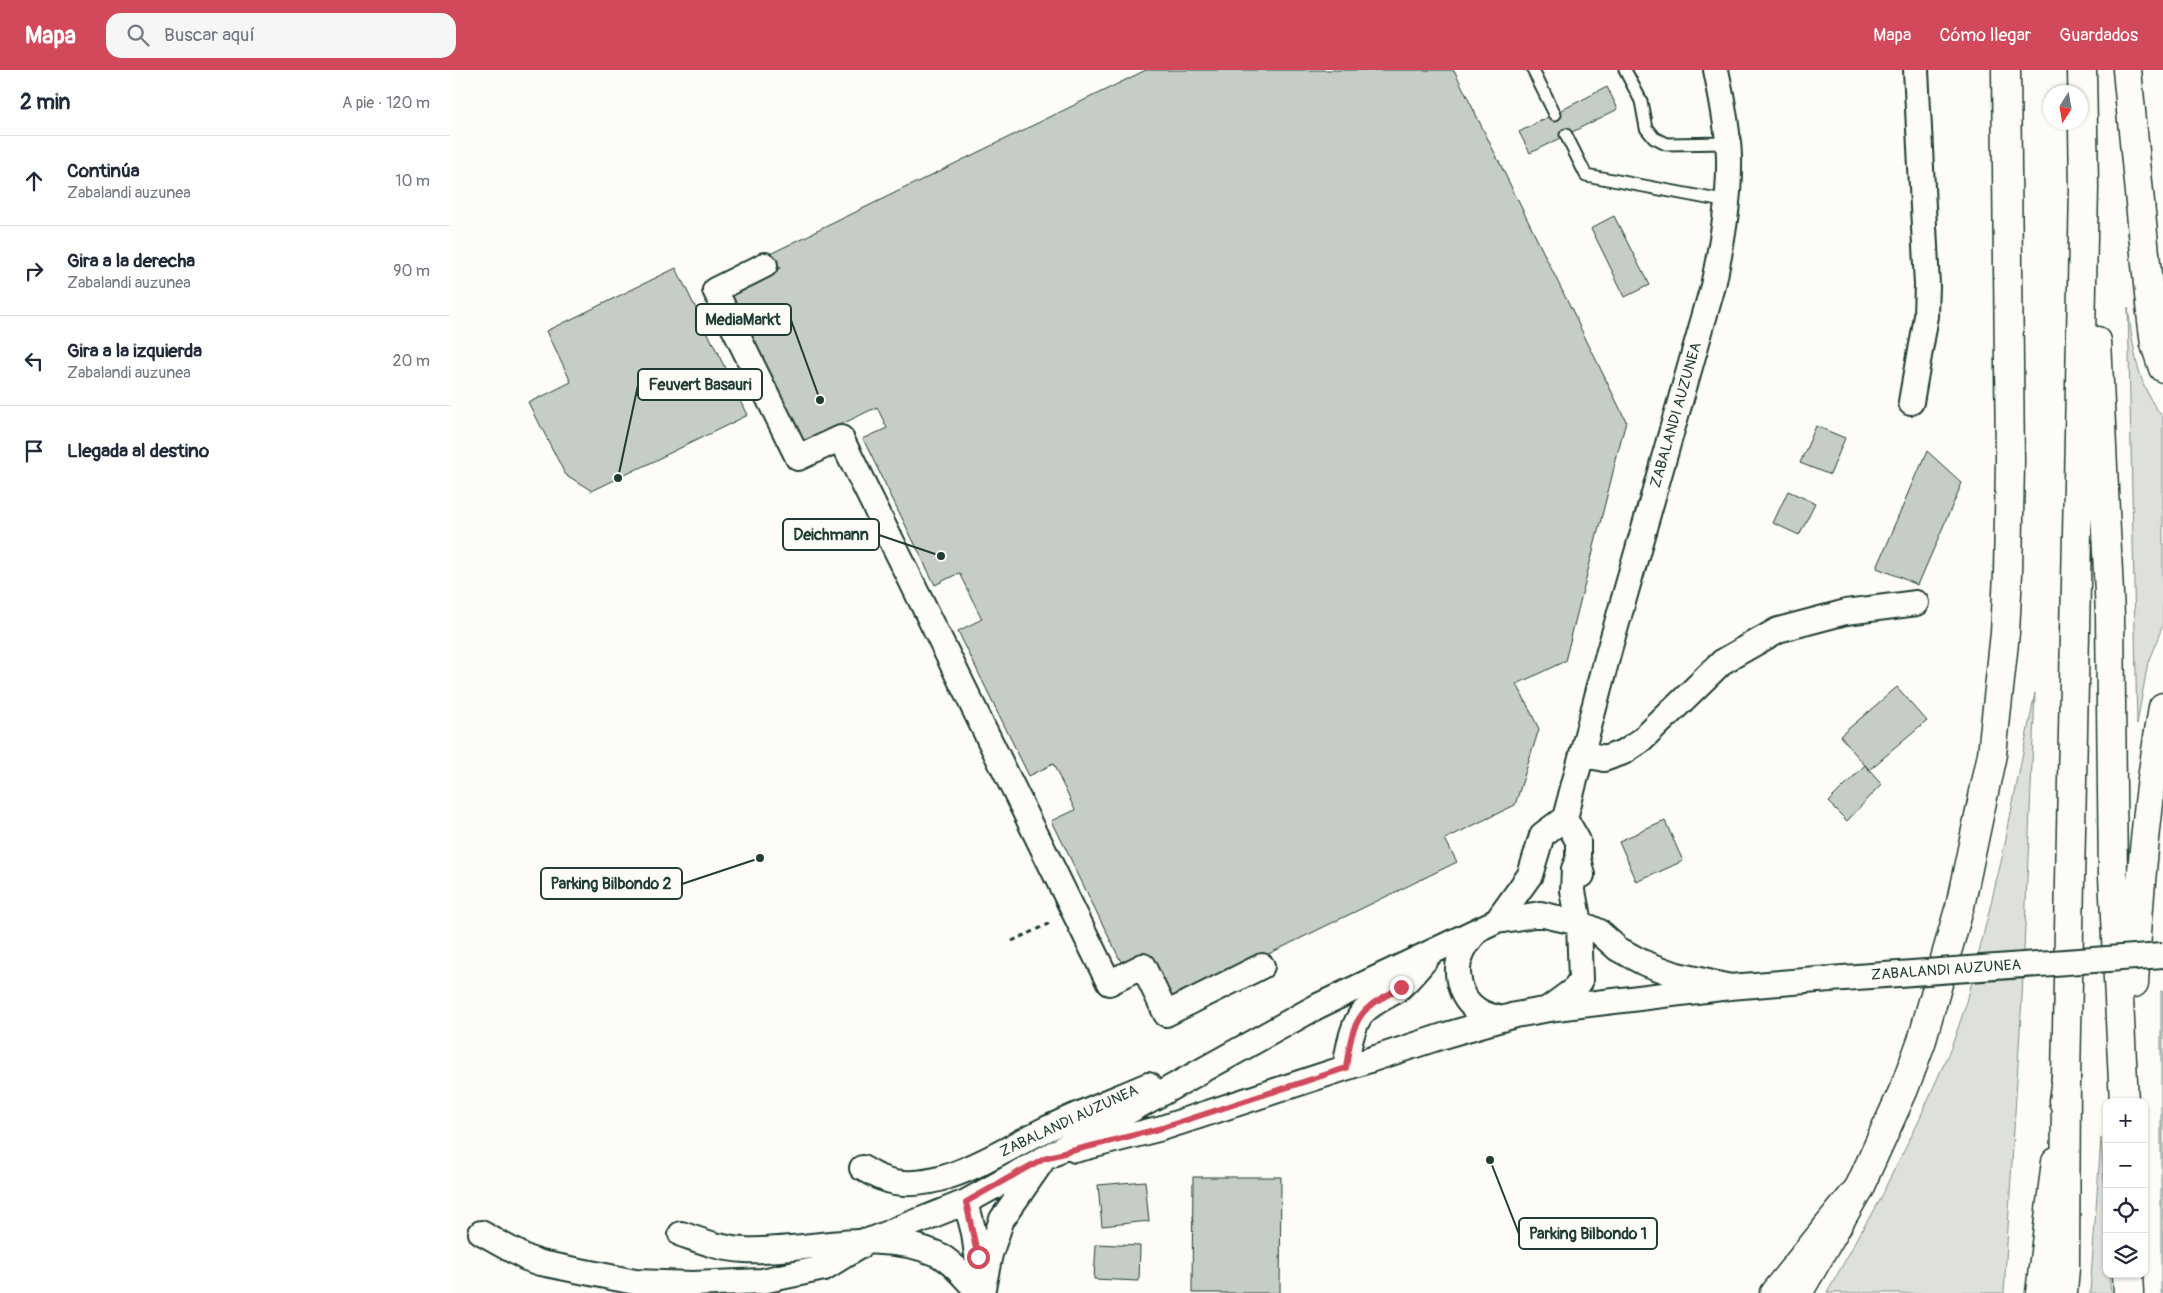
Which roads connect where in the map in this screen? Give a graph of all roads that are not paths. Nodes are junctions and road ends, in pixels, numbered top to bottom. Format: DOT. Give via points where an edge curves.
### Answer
graph roads {
  1 [pos="1533,70"];
  2 [pos="1625,70"];
  3 [pos="1716,70"];
  4 [pos="1916,70"];
  5 [pos="2082,70"];
  6 [pos="2127,70"];
  7 [pos="2006,76"];
  8 [pos="1555,114"];
  9 [pos="1566,135"];
  10 [pos="1728,143"];
  11 [pos="2084,187"];
  12 [pos="1728,202"];
  13 [pos="765,265"];
  14 [pos="2163,368"];
  15 [pos="1912,402"];
  16 [pos="1917,603"];
  17 [pos="2163,707"];
  18 [pos="1582,754"];
  19 [pos="1565,818"];
  20 [pos="1487,926"];
  21 [pos="1589,928"];
  22 [pos="1435,949"];
  23 [pos="2163,955"];
  24 [pos="1262,966"];
  25 [pos="1730,987"];
  26 [pos="1544,1011"];
  27 [pos="1502,1019"];
  28 [pos="1273,1030"];
  29 [pos="1346,1068"];
  30 [pos="2066,1078"];
  31 [pos="2124,1098"];
  32 [pos="2128,1098"];
  33 [pos="1044,1158"];
  34 [pos="862,1168"];
  35 [pos="1858,1188"];
  36 [pos="966,1202"];
  37 [pos="481,1233"];
  38 [pos="681,1234"];
  39 [pos="868,1241"];
  40 [pos="2128,1278"];
  41 [pos="981,1293"];
  42 [pos="1774,1293"];
  43 [pos="1798,1293"];
  44 [pos="2040,1293"];
  45 [pos="2063,1293"];
  46 [pos="2129,1293"];
  1 -- 8 [label="lane"];
  2 -- 10 [label="lane" via="1641,101 1646,128 1654,138 1666,144"];
  3 -- 10 [label="street, ZABALANDI AUZUNEA"];
  4 -- 15 [label="street" via="1927,285 1926,316"];
  5 -- 11 [label="main road"];
  6 -- 14 [label="main road" via="2150,305 2155,344"];
  7 -- 35 [label="main road" via="2008,564 2005,633 1992,754 1960,906 1922,1040 1904,1089"];
  9 -- 12 [label="lane" via="1586,175"];
  10 -- 12 [label="street, ZABALANDI AUZUNEA"];
  11 -- 30 [label="main road"];
  11 -- 31 [label="main road" via="2094,268 2110,615 2113,876"];
  12 -- 18 [label="street, ZABALANDI AUZUNEA" via="1713,286"];
  13 -- 24 [label="street" via="716,290 798,458 840,438 1108,983 1142,966 1166,1014"];
  16 -- 18 [label="street" via="1846,612 1778,630 1722,662 1642,740 1624,752 1604,759"];
  17 -- 32 [label="main road" via="2140,884"];
  18 -- 19 [label="street, ZABALANDI AUZUNEA"];
  19 -- 20 [label="street" via="1542,835 1530,875"];
  19 -- 21 [label="street, ZABALANDI AUZUNEA" via="1578,841 1578,860 1589,904"];
  20 -- 21 [label="street, ZABALANDI AUZUNEA" via="1540,914"];
  20 -- 22 [label="street, ZABALANDI AUZUNEA"];
  20 -- 27 [label="street" via="1462,953 1458,966 1460,986 1475,1008"];
  21 -- 25 [label="street, ZABALANDI AUZUNEA" via="1642,962 1677,975"];
  21 -- 26 [label="street, ZABALANDI AUZUNEA" via="1581,980 1565,998"];
  22 -- 28 [label="street, ZABALANDI AUZUNEA"];
  22 -- 29 [label="street, ZABALANDI AUZUNEA" via="1401,987 1361,1015 1352,1036"];
  23 -- 25 [label="street, ZABALANDI AUZUNEA, bridge"];
  25 -- 26 [label="street, ZABALANDI AUZUNEA"];
  26 -- 27 [label="street, ZABALANDI AUZUNEA"];
  27 -- 29 [label="street, ZABALANDI AUZUNEA"];
  28 -- 33 [label="street, ZABALANDI AUZUNEA"];
  28 -- 34 [label="street, ZABALANDI AUZUNEA" via="1043,1130 989,1159 940,1180 907,1183 883,1179"];
  29 -- 33 [label="street, ZABALANDI AUZUNEA" via="1162,1128"];
  30 -- 44 [label="main road"];
  30 -- 45 [label="main road"];
  33 -- 36 [label="street, ZABALANDI AUZUNEA"];
  33 -- 41 [label="street, ZABALANDI AUZUNEA" via="1002,1219"];
  35 -- 42 [label="main road"];
  35 -- 43 [label="main road"];
  36 -- 39 [label="street, ZABALANDI AUZUNEA"];
  36 -- 41 [label="street" via="974,1234"];
  37 -- 39 [label="street, ZABALANDI AUZUNEA" via="541,1263 635,1282 693,1284 762,1281 824,1268"];
  38 -- 39 [label="street, ZABALANDI AUZUNEA" via="715,1246 742,1250"];
  39 -- 41 [label="street, ZABALANDI AUZUNEA" via="916,1246 939,1255"];
  40 -- 46 [label="main road"];
}
